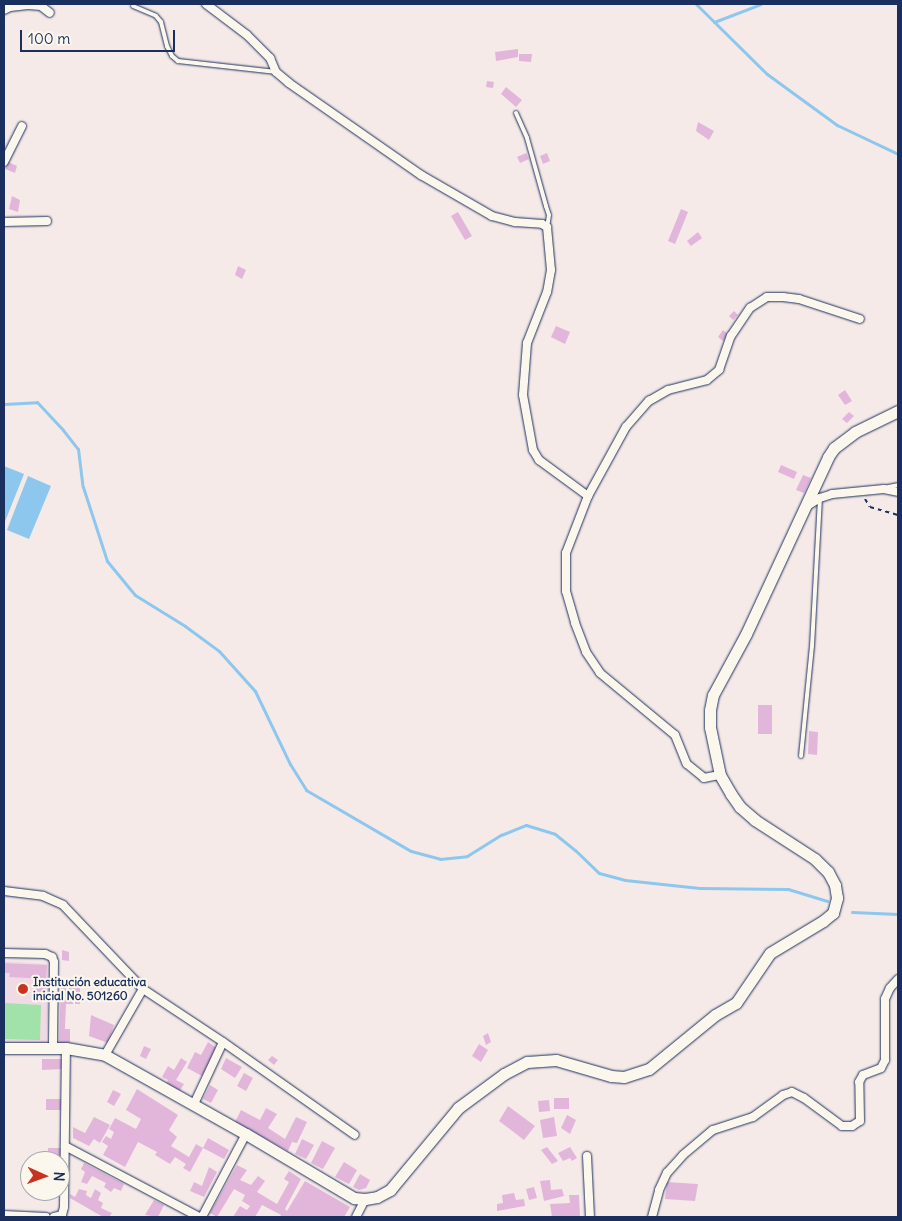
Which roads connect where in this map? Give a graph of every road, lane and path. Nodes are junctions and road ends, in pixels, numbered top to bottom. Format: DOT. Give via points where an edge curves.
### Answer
graph roads {
  1 [pos="206,4"];
  2 [pos="133,6"];
  3 [pos="4,10"];
  4 [pos="50,12"];
  5 [pos="276,72"];
  6 [pos="516,112"];
  7 [pos="22,126"];
  8 [pos="6,150"];
  9 [pos="4,162"];
  10 [pos="4,222"];
  11 [pos="47,222"];
  12 [pos="547,227"];
  13 [pos="860,319"];
  14 [pos="898,411"];
  15 [pos="898,485"];
  16 [pos="884,489"];
  17 [pos="860,491"];
  18 [pos="898,492"];
  19 [pos="588,496"];
  20 [pos="820,498"];
  21 [pos="807,506"];
  22 [pos="898,515"];
  23 [pos="801,756"];
  24 [pos="720,775"];
  25 [pos="4,891"];
  26 [pos="4,954"];
  27 [pos="898,979"];
  28 [pos="143,989"];
  29 [pos="223,1042"];
  30 [pos="4,1048"];
  31 [pos="52,1048"];
  32 [pos="66,1048"];
  33 [pos="105,1055"];
  34 [pos="194,1104"];
  35 [pos="246,1134"];
  36 [pos="355,1135"];
  37 [pos="65,1146"];
  38 [pos="587,1156"];
  39 [pos="365,1199"];
  40 [pos="4,1215"];
  41 [pos="46,1217"];
  42 [pos="54,1217"];
  43 [pos="200,1217"];
  44 [pos="356,1217"];
  45 [pos="590,1217"];
  46 [pos="652,1217"];
  1 -- 5 [label="street" via="247,35 270,58"];
  2 -- 5 [label="lane" via="156,16 161,22 167,46 178,61"];
  3 -- 4 [label="street" via="28,5 40,6"];
  5 -- 12 [label="street" via="352,129 492,216"];
  6 -- 12 [label="lane" via="527,138 549,215"];
  7 -- 8 [label="street"];
  8 -- 9 [label="street"];
  10 -- 11 [label="street"];
  12 -- 19 [label="street" via="551,270 547,292 527,343 523,395 526,420 533,450 539,460"];
  13 -- 19 [label="street" via="783,297 766,298 750,308 731,336 719,370 707,380 668,390 649,401 626,427"];
  14 -- 21 [label="main road" via="855,432 834,448"];
  15 -- 16 [label="lane"];
  16 -- 17 [label="street"];
  16 -- 18 [label="street"];
  17 -- 20 [label="street"];
  17 -- 22 [label="path" via="870,507"];
  19 -- 24 [label="street" via="566,553 566,591 586,652 600,673 675,735 687,764 704,778"];
  20 -- 21 [label="street"];
  20 -- 23 [label="lane" via="812,646"];
  21 -- 24 [label="main road" via="713,695 710,727"];
  24 -- 39 [label="main road" via="740,807 828,872 837,898 833,913 770,953 736,1003 714,1015 649,1069 624,1077 556,1060 527,1062 504,1074 458,1108 390,1190"];
  25 -- 28 [label="street" via="43,896 63,905"];
  26 -- 31 [label="street" via="45,954 52,957"];
  27 -- 46 [label="street" via="884,999 886,1060 881,1068 863,1076 859,1082 860,1122 842,1126 798,1095 792,1092 783,1095 752,1117 713,1130 683,1155 659,1190"];
  28 -- 29 [label="street"];
  28 -- 33 [label="street"];
  29 -- 34 [label="street"];
  29 -- 36 [label="street"];
  30 -- 31 [label="main road"];
  31 -- 32 [label="main road"];
  32 -- 33 [label="main road"];
  32 -- 37 [label="street"];
  33 -- 34 [label="main road"];
  34 -- 35 [label="main road"];
  35 -- 39 [label="main road" via="354,1198"];
  35 -- 43 [label="street"];
  37 -- 42 [label="street" via="64,1207 62,1216"];
  37 -- 43 [label="street"];
  38 -- 45 [label="street"];
  39 -- 44 [label="street"];
  40 -- 41 [label="street"];
}
